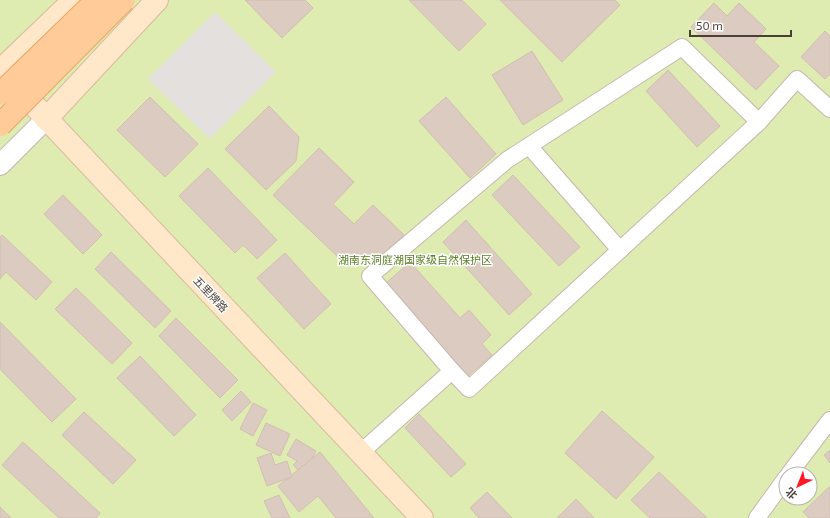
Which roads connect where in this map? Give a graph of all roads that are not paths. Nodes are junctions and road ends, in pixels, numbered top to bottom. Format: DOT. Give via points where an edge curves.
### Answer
graph roads {
  1 [pos="74,0"];
  2 [pos="97,0"];
  3 [pos="124,0"];
  4 [pos="157,0"];
  5 [pos="0,74"];
  6 [pos="0,94"];
  7 [pos="830,109"];
  8 [pos="759,122"];
  9 [pos="42,123"];
  10 [pos="0,124"];
  11 [pos="529,146"];
  12 [pos="0,165"];
  13 [pos="620,250"];
  14 [pos="452,371"];
  15 [pos="830,420"];
  16 [pos="360,453"];
  17 [pos="795,466"];
  18 [pos="778,489"];
  19 [pos="405,518"];
  20 [pos="422,518"];
  21 [pos="757,518"];
  1 -- 5 [label="main road"];
  2 -- 6 [label="main road, bridge"];
  3 -- 10 [label="main road, bridge"];
  4 -- 9 [label="main road"];
  5 -- 9 [label="main road, 五里牌路"];
  7 -- 8 [label="street" via="797,79"];
  8 -- 11 [label="street" via="682,47"];
  8 -- 13 [label="street"];
  9 -- 12 [label="street"];
  9 -- 16 [label="main road, 五里牌路"];
  9 -- 19 [label="main road, 五里牌路"];
  11 -- 13 [label="street"];
  11 -- 14 [label="street" via="508,160 370,276"];
  13 -- 14 [label="street" via="469,389"];
  14 -- 16 [label="street"];
  15 -- 17 [label="street"];
  16 -- 20 [label="main road, 五里牌路"];
  18 -- 21 [label="street"];
}
